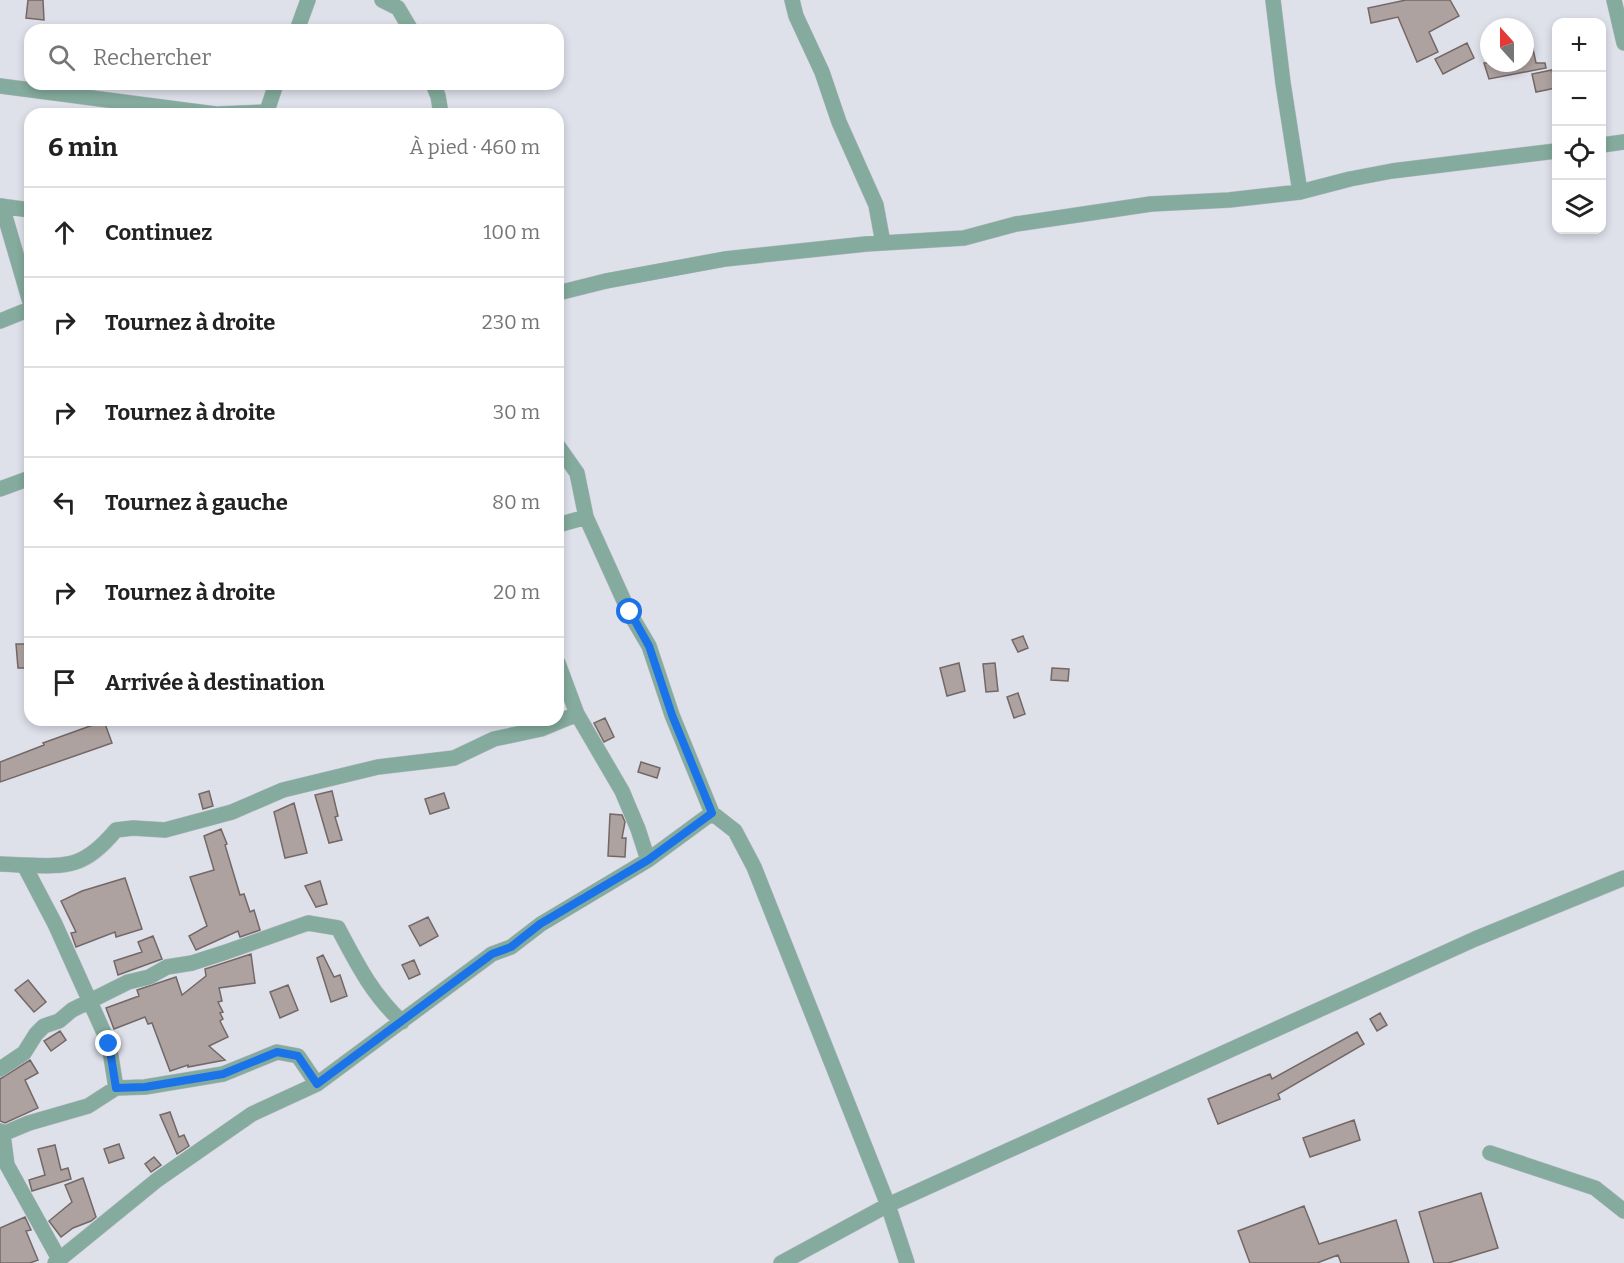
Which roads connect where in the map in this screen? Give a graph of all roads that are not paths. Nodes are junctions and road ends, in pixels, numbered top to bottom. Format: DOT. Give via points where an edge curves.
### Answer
graph roads {
  1 [pos="308,0"];
  2 [pos="382,0"];
  3 [pos="792,0"];
  4 [pos="1273,0"];
  5 [pos="1614,0"];
  6 [pos="299,24"];
  7 [pos="407,24"];
  8 [pos="1624,43"];
  9 [pos="0,86"];
  10 [pos="24,89"];
  11 [pos="31,90"];
  12 [pos="274,90"];
  13 [pos="436,90"];
  14 [pos="170,108"];
  15 [pos="268,108"];
  16 [pos="440,108"];
  17 [pos="1624,142"];
  18 [pos="1606,144"];
  19 [pos="1552,152"];
  20 [pos="1300,192"];
  21 [pos="1,206"];
  22 [pos="24,209"];
  23 [pos="883,243"];
  24 [pos="24,282"];
  25 [pos="564,292"];
  26 [pos="24,311"];
  27 [pos="0,321"];
  28 [pos="564,455"];
  29 [pos="24,480"];
  30 [pos="0,489"];
  31 [pos="586,517"];
  32 [pos="564,523"];
  33 [pos="564,679"];
  34 [pos="577,714"];
  35 [pos="564,719"];
  36 [pos="548,726"];
  37 [pos="712,813"];
  38 [pos="648,860"];
  39 [pos="0,864"];
  40 [pos="24,865"];
  41 [pos="1624,878"];
  42 [pos="89,1000"];
  43 [pos="402,1022"];
  44 [pos="0,1069"];
  45 [pos="317,1084"];
  46 [pos="116,1088"];
  47 [pos="1,1134"];
  48 [pos="1490,1153"];
  49 [pos="888,1204"];
  50 [pos="1624,1211"];
  51 [pos="57,1261"];
  52 [pos="781,1263"];
  53 [pos="907,1263"];
  1 -- 6 [label="street"];
  2 -- 7 [label="street" via="398,8"];
  3 -- 23 [label="street" via="876,205"];
  4 -- 20 [label="street"];
  5 -- 8 [label="street"];
  9 -- 10 [label="street"];
  11 -- 14 [label="street"];
  12 -- 15 [label="street"];
  13 -- 16 [label="street"];
  17 -- 18 [label="street"];
  19 -- 20 [label="street" via="1392,171"];
  20 -- 23 [label="street" via="1151,204 1016,224 964,238"];
  21 -- 22 [label="street"];
  21 -- 24 [label="street"];
  23 -- 25 [label="street" via="725,259"];
  26 -- 27 [label="street"];
  28 -- 31 [label="street" via="577,473"];
  29 -- 30 [label="street"];
  31 -- 32 [label="street"];
  31 -- 37 [label="street" via="649,646"];
  33 -- 34 [label="street"];
  34 -- 35 [label="street"];
  34 -- 38 [label="street" via="622,791"];
  36 -- 40 [label="street" via="494,739 454,758 378,767 283,790 232,812 165,830 116,830 86,859 68,866"];
  37 -- 38 [label="street"];
  37 -- 49 [label="street" via="735,831 754,867"];
  38 -- 43 [label="street" via="540,924 511,947 492,954"];
  39 -- 40 [label="street"];
  40 -- 42 [label="street"];
  41 -- 49 [label="street" via="1475,939"];
  42 -- 43 [label="street" via="167,967 192,963 308,923 338,928 366,981"];
  42 -- 44 [label="street" via="59,1022 44,1026 24,1053"];
  42 -- 46 [label="street" via="109,1044"];
  43 -- 45 [label="street"];
  45 -- 46 [label="street" via="298,1056 277,1052 223,1074"];
  45 -- 51 [label="street" via="252,1114 157,1180"];
  46 -- 47 [label="street" via="88,1106"];
  47 -- 51 [label="street" via="7,1164"];
  48 -- 50 [label="street" via="1595,1188"];
  49 -- 52 [label="street"];
  49 -- 53 [label="street"];
}
